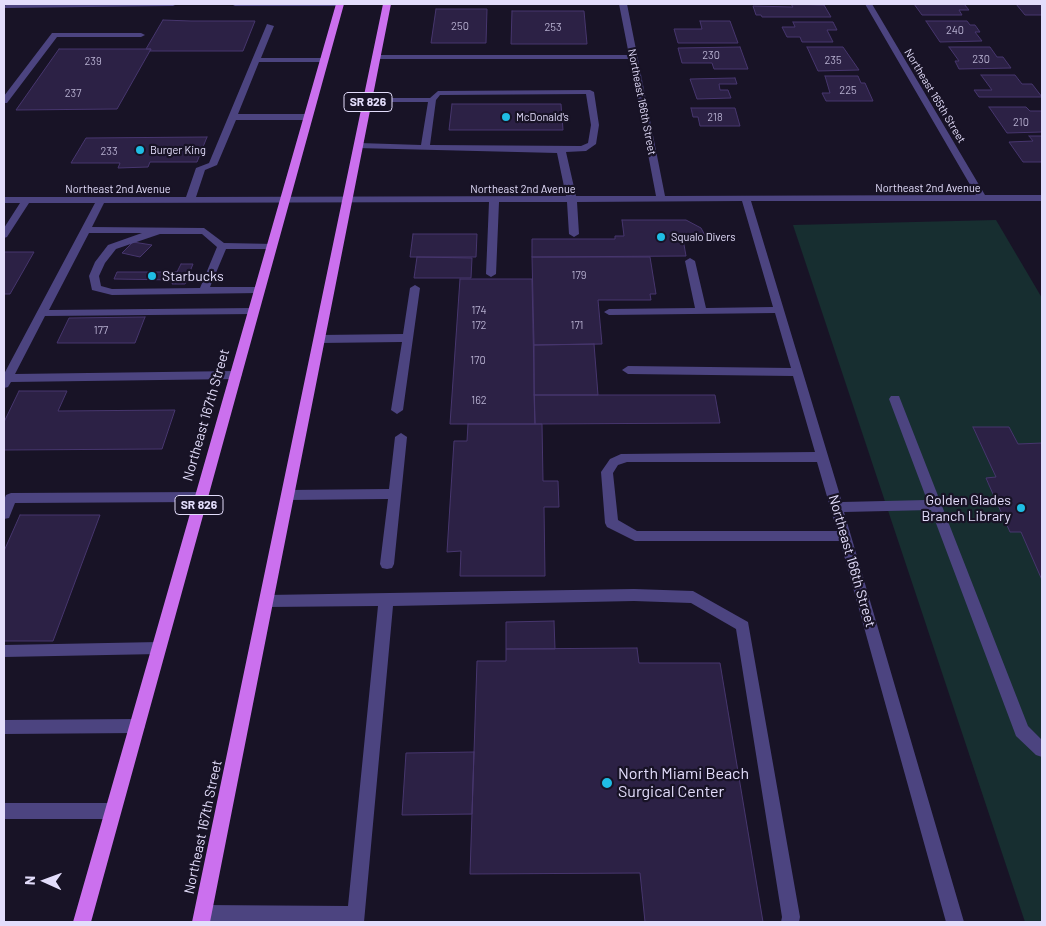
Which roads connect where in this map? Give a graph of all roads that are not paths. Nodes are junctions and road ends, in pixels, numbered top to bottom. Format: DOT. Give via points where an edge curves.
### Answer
graph roads {
  1 [pos="173,4"];
  2 [pos="235,4"];
  3 [pos="340,4"];
  4 [pos="387,4"];
  5 [pos="623,4"];
  6 [pos="868,4"];
  7 [pos="7,7"];
  8 [pos="270,26"];
  9 [pos="141,35"];
  10 [pos="633,57"];
  11 [pos="377,58"];
  12 [pos="256,60"];
  13 [pos="324,60"];
  14 [pos="368,100"];
  15 [pos="432,100"];
  16 [pos="4,101"];
  17 [pos="233,117"];
  18 [pos="308,117"];
  19 [pos="359,146"];
  20 [pos="425,146"];
  21 [pos="562,150"];
  22 [pos="1042,198"];
  23 [pos="983,199"];
  24 [pos="4,200"];
  25 [pos="26,200"];
  26 [pos="101,200"];
  27 [pos="190,200"];
  28 [pos="285,200"];
  29 [pos="348,200"];
  30 [pos="494,200"];
  31 [pos="572,200"];
  32 [pos="661,200"];
  33 [pos="746,200"];
  34 [pos="85,230"];
  35 [pos="158,231"];
  36 [pos="574,234"];
  37 [pos="4,235"];
  38 [pos="222,246"];
  39 [pos="272,246"];
  40 [pos="690,261"];
  41 [pos="491,274"];
  42 [pos="415,288"];
  43 [pos="204,290"];
  44 [pos="260,290"];
  45 [pos="780,310"];
  46 [pos="254,311"];
  47 [pos="700,311"];
  48 [pos="609,312"];
  49 [pos="42,313"];
  50 [pos="407,338"];
  51 [pos="320,340"];
  52 [pos="628,370"];
  53 [pos="798,372"];
  54 [pos="236,375"];
  55 [pos="5,381"];
  56 [pos="895,400"];
  57 [pos="397,410"];
  58 [pos="401,437"];
  59 [pos="822,457"];
  60 [pos="394,494"];
  61 [pos="288,495"];
  62 [pos="201,497"];
  63 [pos="936,505"];
  64 [pos="836,507"];
  65 [pos="4,514"];
  66 [pos="845,536"];
  67 [pos="387,564"];
  68 [pos="386,600"];
  69 [pos="267,601"];
  70 [pos="159,648"];
  71 [pos="4,651"];
  72 [pos="137,726"];
  73 [pos="4,727"];
  74 [pos="1042,750"];
  75 [pos="4,810"];
  76 [pos="113,811"];
  77 [pos="202,918"];
  78 [pos="355,918"];
  79 [pos="82,922"];
  80 [pos="790,922"];
  81 [pos="956,922"];
  1 -- 7 [label="street"];
  2 -- 3 [label="street"];
  3 -- 13 [label="main road, Northeast 167th Street / SR 826"];
  4 -- 11 [label="main road, Northeast 167th Street / SR 826"];
  5 -- 10 [label="street, Northeast 166th Street"];
  6 -- 23 [label="street, Northeast 165th Street"];
  8 -- 12 [label="street"];
  9 -- 16 [label="street" via="55,35"];
  10 -- 11 [label="street"];
  10 -- 32 [label="street, Northeast 166th Street"];
  11 -- 14 [label="main road, Northeast 167th Street / SR 826"];
  12 -- 13 [label="street"];
  12 -- 17 [label="street"];
  13 -- 18 [label="main road, Northeast 167th Street / SR 826"];
  14 -- 15 [label="street"];
  14 -- 19 [label="main road, Northeast 167th Street / SR 826"];
  15 -- 20 [label="street"];
  15 -- 21 [label="street" via="438,93 590,92 595,125 592,144 583,149"];
  17 -- 18 [label="street"];
  17 -- 27 [label="street" via="213,165 201,168"];
  18 -- 28 [label="main road, Northeast 167th Street / SR 826"];
  19 -- 20 [label="street"];
  19 -- 29 [label="main road, Northeast 167th Street / SR 826"];
  20 -- 21 [label="street"];
  21 -- 31 [label="street"];
  22 -- 23 [label="street, Northeast 2nd Avenue"];
  23 -- 33 [label="street, Northeast 2nd Avenue"];
  24 -- 25 [label="street, Northeast 2nd Avenue"];
  25 -- 26 [label="street, Northeast 2nd Avenue"];
  25 -- 37 [label="street"];
  26 -- 27 [label="street, Northeast 2nd Avenue"];
  26 -- 34 [label="street"];
  27 -- 28 [label="street, Northeast 2nd Avenue"];
  28 -- 29 [label="street, Northeast 2nd Avenue"];
  28 -- 39 [label="main road, Northeast 167th Street / SR 826"];
  29 -- 30 [label="street, Northeast 2nd Avenue"];
  29 -- 51 [label="main road, Northeast 167th Street / SR 826"];
  30 -- 31 [label="street, Northeast 2nd Avenue"];
  30 -- 41 [label="street"];
  31 -- 32 [label="street, Northeast 2nd Avenue"];
  31 -- 36 [label="street"];
  32 -- 33 [label="street, Northeast 2nd Avenue"];
  33 -- 45 [label="street, Northeast 166th Street"];
  34 -- 35 [label="street"];
  34 -- 49 [label="street"];
  35 -- 38 [label="street" via="204,231"];
  35 -- 43 [label="street" via="112,247 94,276 96,288 112,292"];
  38 -- 39 [label="street"];
  38 -- 43 [label="street"];
  39 -- 44 [label="main road, Northeast 167th Street / SR 826"];
  40 -- 47 [label="street"];
  42 -- 50 [label="street"];
  43 -- 44 [label="street"];
  44 -- 46 [label="main road, Northeast 167th Street / SR 826"];
  45 -- 47 [label="street"];
  45 -- 53 [label="street, Northeast 166th Street"];
  46 -- 49 [label="street"];
  46 -- 54 [label="main road, Northeast 167th Street / SR 826"];
  47 -- 48 [label="street"];
  49 -- 55 [label="street"];
  50 -- 51 [label="street"];
  50 -- 57 [label="street"];
  51 -- 61 [label="main road, Northeast 167th Street / SR 826"];
  52 -- 53 [label="street"];
  53 -- 59 [label="street, Northeast 166th Street"];
  54 -- 55 [label="street"];
  54 -- 62 [label="main road, Northeast 167th Street / SR 826"];
  56 -- 63 [label="street"];
  58 -- 60 [label="street"];
  59 -- 64 [label="street, Northeast 166th Street"];
  59 -- 66 [label="street" via="625,457 614,462 607,472 612,523 635,536"];
  60 -- 61 [label="street"];
  60 -- 67 [label="street"];
  61 -- 69 [label="main road, Northeast 167th Street / SR 826"];
  62 -- 65 [label="street" via="11,498"];
  62 -- 70 [label="main road, Northeast 167th Street / SR 826"];
  63 -- 64 [label="street"];
  63 -- 74 [label="street" via="1022,731"];
  64 -- 66 [label="street, Northeast 166th Street"];
  66 -- 81 [label="street, Northeast 166th Street"];
  68 -- 69 [label="street"];
  68 -- 78 [label="street"];
  68 -- 80 [label="street" via="634,595 693,597 744,626"];
  69 -- 77 [label="main road, Northeast 167th Street / SR 826"];
  70 -- 71 [label="street"];
  70 -- 72 [label="main road, Northeast 167th Street / SR 826"];
  72 -- 73 [label="street"];
  72 -- 76 [label="main road, Northeast 167th Street / SR 826"];
  75 -- 76 [label="street"];
  76 -- 79 [label="main road, Northeast 167th Street / SR 826"];
  77 -- 78 [label="street"];
}
